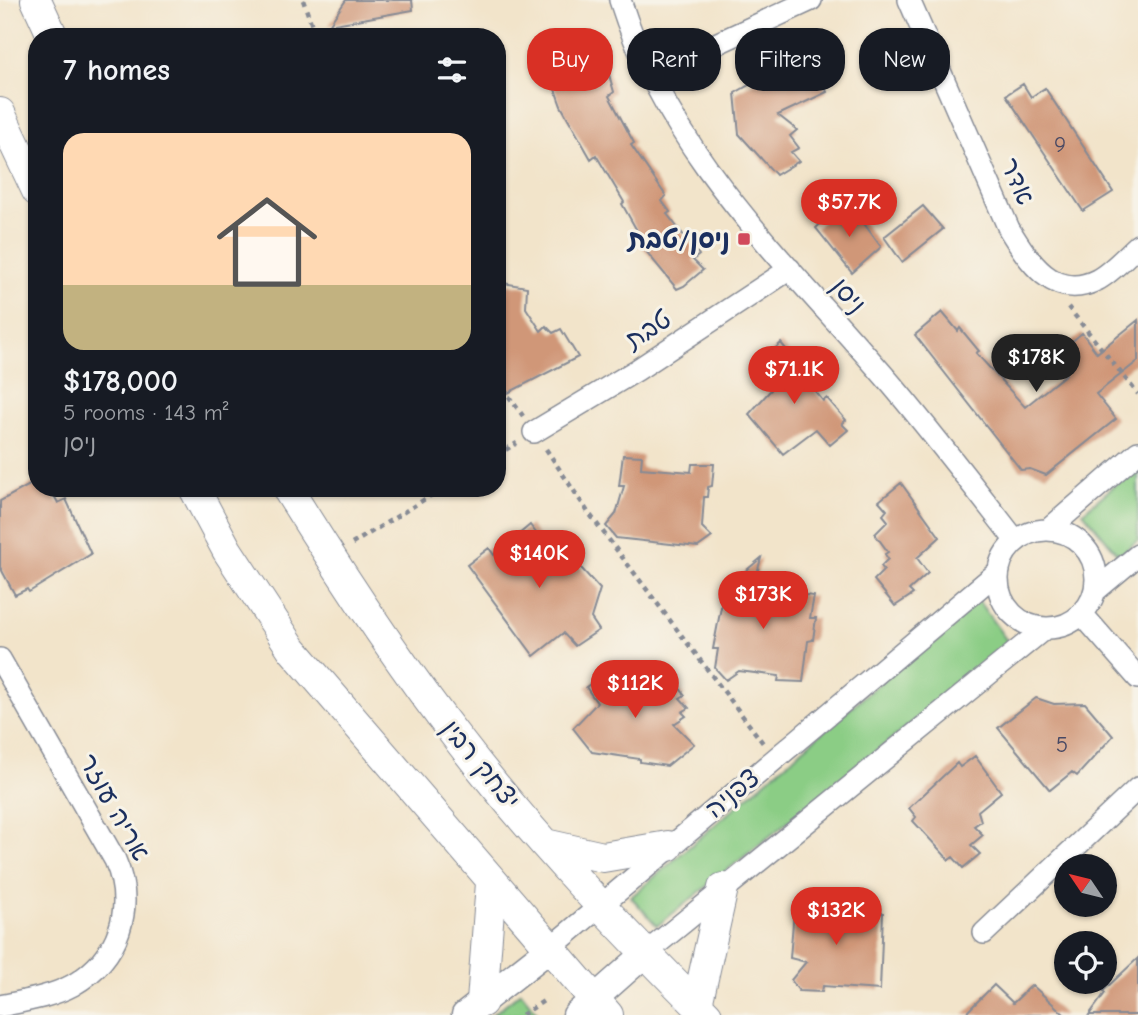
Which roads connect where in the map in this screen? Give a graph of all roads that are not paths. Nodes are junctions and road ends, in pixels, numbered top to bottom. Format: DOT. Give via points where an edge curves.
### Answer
graph roads {
  1 [pos="36,0"];
  2 [pos="620,0"];
  3 [pos="811,0"];
  4 [pos="909,0"];
  5 [pos="48,28"];
  6 [pos="632,28"];
  7 [pos="721,42"];
  8 [pos="660,91"];
  9 [pos="0,113"];
  10 [pos="28,172"];
  11 [pos="1138,245"];
  12 [pos="790,269"];
  13 [pos="534,432"];
  14 [pos="1138,452"];
  15 [pos="199,497"];
  16 [pos="293,497"];
  17 [pos="1048,530"];
  18 [pos="1016,541"];
  19 [pos="1138,555"];
  20 [pos="999,571"];
  21 [pos="1095,591"];
  22 [pos="1082,614"];
  23 [pos="1044,629"];
  24 [pos="0,659"];
  25 [pos="1138,678"];
  26 [pos="1138,788"];
  27 [pos="545,844"];
  28 [pos="668,846"];
  29 [pos="491,883"];
  30 [pos="723,888"];
  31 [pos="600,903"];
  32 [pos="984,933"];
  33 [pos="549,949"];
  34 [pos="647,952"];
  35 [pos="0,1006"];
  36 [pos="474,1009"];
  37 [pos="592,1010"];
  38 [pos="702,1010"];
  1 -- 5 [label="main road"];
  2 -- 6 [label="street, ניסן"];
  3 -- 7 [label="street"];
  4 -- 11 [label="street, אדר" via="1009,229 1044,278 1071,285 1096,281"];
  8 -- 12 [label="street, ניסן" via="692,150"];
  9 -- 10 [label="main road"];
  12 -- 13 [label="street, טבת"];
  12 -- 18 [label="street, ניסן" via="898,392"];
  14 -- 17 [label="street"];
  15 -- 29 [label="main road" via="227,550 292,649"];
  16 -- 27 [label="main road, יצחק רבין" via="330,558 461,743"];
  17 -- 18 [label="street"];
  17 -- 21 [label="street" via="1082,544 1095,566"];
  18 -- 20 [label="street"];
  19 -- 21 [label="street"];
  20 -- 23 [label="street" via="1004,603 1014,616"];
  20 -- 28 [label="street, צפניה"];
  21 -- 22 [label="street"];
  22 -- 23 [label="street"];
  22 -- 25 [label="street"];
  23 -- 30 [label="street"];
  24 -- 35 [label="street, אריה עוזר" via="115,860 124,882 126,907 114,944 90,974 71,986"];
  26 -- 32 [label="street"];
  27 -- 28 [label="main road" via="603,857"];
  27 -- 31 [label="main road, יצחק רבין"];
  28 -- 31 [label="street, צפניה"];
  29 -- 33 [label="main road"];
  29 -- 36 [label="main road"];
  30 -- 34 [label="street"];
  30 -- 38 [label="main road"];
  31 -- 33 [label="street, צפניה"];
  31 -- 34 [label="main road, יצחק רבין"];
  33 -- 36 [label="street, צפניה"];
  33 -- 37 [label="main road"];
  34 -- 37 [label="street"];
  34 -- 38 [label="main road, יצחק רבין"];
}
